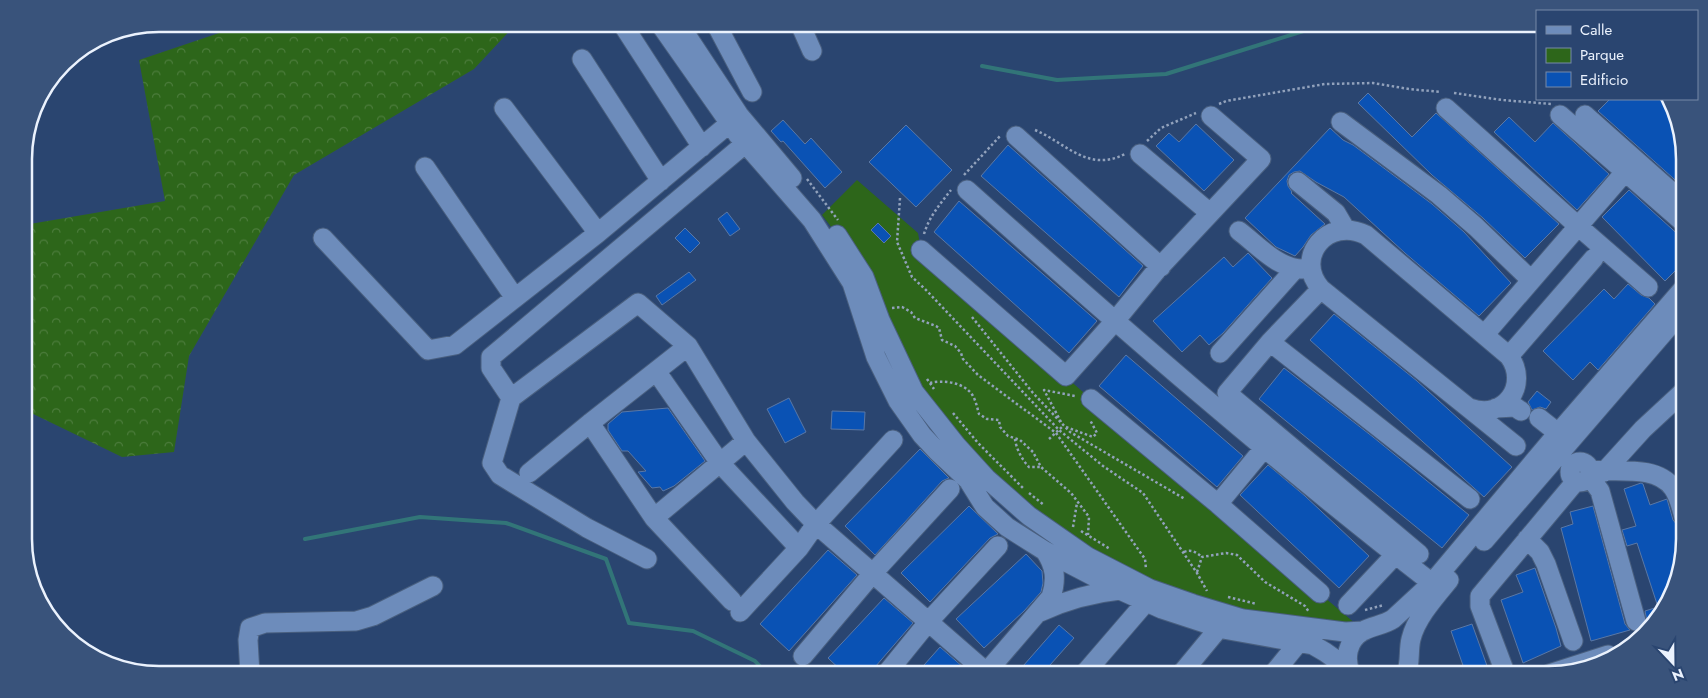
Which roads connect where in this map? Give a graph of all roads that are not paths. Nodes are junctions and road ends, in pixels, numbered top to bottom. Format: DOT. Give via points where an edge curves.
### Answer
graph roads {
  1 [pos="628,33"];
  2 [pos="666,33"];
  3 [pos="685,33"];
  4 [pos="721,33"];
  5 [pos="804,33"];
  6 [pos="812,51"];
  7 [pos="582,59"];
  8 [pos="752,92"];
  9 [pos="504,108"];
  10 [pos="1446,108"];
  11 [pos="1560,115"];
  12 [pos="1585,115"];
  13 [pos="1211,116"];
  14 [pos="1340,122"];
  15 [pos="730,123"];
  16 [pos="1016,136"];
  17 [pos="746,143"];
  18 [pos="702,147"];
  19 [pos="1140,154"];
  20 [pos="425,167"];
  21 [pos="1625,172"];
  22 [pos="661,181"];
  23 [pos="1298,182"];
  24 [pos="968,190"];
  25 [pos="1676,196"];
  26 [pos="1210,213"];
  27 [pos="1676,216"];
  28 [pos="1578,226"];
  29 [pos="1346,230"];
  30 [pos="1239,231"];
  31 [pos="598,233"];
  32 [pos="323,238"];
  33 [pos="921,250"];
  34 [pos="1594,258"];
  35 [pos="1161,266"];
  36 [pos="1303,269"];
  37 [pos="1531,280"];
  38 [pos="1648,287"];
  39 [pos="1321,290"];
  40 [pos="515,298"];
  41 [pos="1676,302"];
  42 [pos="1676,320"];
  43 [pos="1115,321"];
  44 [pos="1485,334"];
  45 [pos="1270,342"];
  46 [pos="890,343"];
  47 [pos="688,346"];
  48 [pos="1220,353"];
  49 [pos="1509,356"];
  50 [pos="876,357"];
  51 [pos="656,371"];
  52 [pos="1517,381"];
  53 [pos="511,398"];
  54 [pos="1083,398"];
  55 [pos="1676,398"];
  56 [pos="1470,408"];
  57 [pos="1496,408"];
  58 [pos="1530,414"];
  59 [pos="590,423"];
  60 [pos="893,440"];
  61 [pos="746,441"];
  62 [pos="1516,446"];
  63 [pos="1265,447"];
  64 [pos="1575,462"];
  65 [pos="720,463"];
  66 [pos="529,473"];
  67 [pos="950,489"];
  68 [pos="984,489"];
  69 [pos="1676,494"];
  70 [pos="1470,499"];
  71 [pos="1218,504"];
  72 [pos="654,518"];
  73 [pos="816,524"];
  74 [pos="1527,539"];
  75 [pos="998,546"];
  76 [pos="799,548"];
  77 [pos="1045,550"];
  78 [pos="1396,554"];
  79 [pos="1419,554"];
  80 [pos="647,559"];
  81 [pos="873,573"];
  82 [pos="1432,583"];
  83 [pos="433,586"];
  84 [pos="1120,590"];
  85 [pos="1320,594"];
  86 [pos="1146,602"];
  87 [pos="1353,608"];
  88 [pos="1037,614"];
  89 [pos="1636,620"];
  90 [pos="929,622"];
  91 [pos="1219,628"];
  92 [pos="1369,629"];
  93 [pos="1573,641"];
  94 [pos="1299,642"];
  95 [pos="1409,651"];
  96 [pos="803,656"];
  97 [pos="893,665"];
  98 [pos="977,665"];
  99 [pos="992,665"];
  100 [pos="1091,665"];
  101 [pos="1188,665"];
  102 [pos="1280,665"];
  103 [pos="1341,665"];
  104 [pos="1348,665"];
  105 [pos="1409,665"];
  106 [pos="1504,665"];
  107 [pos="250,666"];
  1 -- 18 [label="street"];
  2 -- 15 [label="street"];
  3 -- 46 [label="street" via="739,115 841,240 864,277"];
  4 -- 8 [label="street"];
  5 -- 6 [label="street"];
  7 -- 22 [label="street"];
  9 -- 31 [label="street"];
  10 -- 28 [label="street"];
  11 -- 21 [label="street"];
  12 -- 25 [label="street"];
  13 -- 26 [label="street" via="1262,159"];
  14 -- 37 [label="street" via="1445,200"];
  15 -- 17 [label="street"];
  15 -- 18 [label="street"];
  16 -- 35 [label="street"];
  17 -- 50 [label="street" via="812,220 852,283"];
  17 -- 53 [label="street" via="491,357 491,368"];
  18 -- 22 [label="street"];
  19 -- 26 [label="street"];
  20 -- 40 [label="street"];
  21 -- 27 [label="street"];
  21 -- 28 [label="street"];
  22 -- 31 [label="street"];
  23 -- 29 [label="street" via="1336,213"];
  24 -- 43 [label="street"];
  26 -- 35 [label="street"];
  28 -- 37 [label="street"];
  28 -- 38 [label="street"];
  29 -- 36 [label="street" via="1322,239"];
  29 -- 44 [label="street" via="1366,235"];
  30 -- 36 [label="street" via="1281,264"];
  31 -- 40 [label="street"];
  32 -- 40 [label="street" via="428,350 455,345"];
  33 -- 43 [label="street" via="1066,376"];
  34 -- 49 [label="street"];
  35 -- 43 [label="street"];
  36 -- 39 [label="street"];
  36 -- 48 [label="street"];
  37 -- 44 [label="street"];
  39 -- 45 [label="street"];
  39 -- 56 [label="street"];
  41 -- 64 [label="street"];
  42 -- 64 [label="street"];
  43 -- 63 [label="street"];
  44 -- 49 [label="street"];
  45 -- 70 [label="street"];
  45 -- 79 [label="street" via="1227,393"];
  46 -- 50 [label="street"];
  46 -- 68 [label="street" via="914,392 956,445"];
  47 -- 51 [label="street"];
  47 -- 53 [label="street" via="638,303"];
  47 -- 61 [label="street"];
  49 -- 52 [label="street" via="1516,367"];
  50 -- 68 [label="street" via="898,401 914,424 937,452 968,480"];
  51 -- 59 [label="street"];
  51 -- 65 [label="street"];
  52 -- 57 [label="street" via="1510,397"];
  52 -- 58 [label="street" via="1520,400"];
  53 -- 80 [label="street" via="492,463 500,475 587,528"];
  54 -- 71 [label="street"];
  55 -- 64 [label="street" via="1643,429"];
  56 -- 57 [label="street"];
  56 -- 62 [label="street"];
  57 -- 58 [label="street" via="1515,407"];
  58 -- 64 [label="street"];
  59 -- 66 [label="street"];
  59 -- 72 [label="street"];
  60 -- 73 [label="street"];
  61 -- 65 [label="street"];
  61 -- 73 [label="street"];
  63 -- 71 [label="street"];
  63 -- 78 [label="street"];
  64 -- 69 [label="street" via="1639,470 1665,480"];
  64 -- 74 [label="street"];
  64 -- 82 [label="street"];
  64 -- 89 [label="street" via="1600,491"];
  64 -- 95 [label="street" via="1440,591 1417,624"];
  65 -- 72 [label="street"];
  65 -- 76 [label="street"];
  67 -- 81 [label="street"];
  68 -- 77 [label="street" via="985,507 1007,527"];
  68 -- 92 [label="street" via="1088,557 1150,589 1243,618 1346,632"];
  71 -- 85 [label="street"];
  72 -- 76 [label="street" via="736,606"];
  73 -- 76 [label="street"];
  73 -- 81 [label="street"];
  74 -- 93 [label="street" via="1546,564"];
  74 -- 106 [label="street" via="1480,596 1480,606"];
  75 -- 90 [label="street"];
  77 -- 84 [label="street"];
  77 -- 88 [label="street" via="1052,561 1055,585 1051,597"];
  78 -- 82 [label="street"];
  78 -- 87 [label="street"];
  81 -- 90 [label="street"];
  81 -- 96 [label="street"];
  82 -- 92 [label="street" via="1400,614"];
  83 -- 107 [label="street" via="356,621 265,622 250,628"];
  84 -- 86 [label="street"];
  84 -- 88 [label="street" via="1068,600"];
  86 -- 91 [label="street"];
  86 -- 100 [label="street"];
  88 -- 99 [label="street"];
  90 -- 97 [label="street"];
  90 -- 98 [label="street"];
  91 -- 94 [label="street"];
  91 -- 101 [label="street"];
  92 -- 95 [label="street" via="1386,628 1396,633"];
  92 -- 104 [label="street" via="1351,643"];
  94 -- 102 [label="street"];
  94 -- 103 [label="street" via="1313,645"];
  95 -- 105 [label="street"];
}
